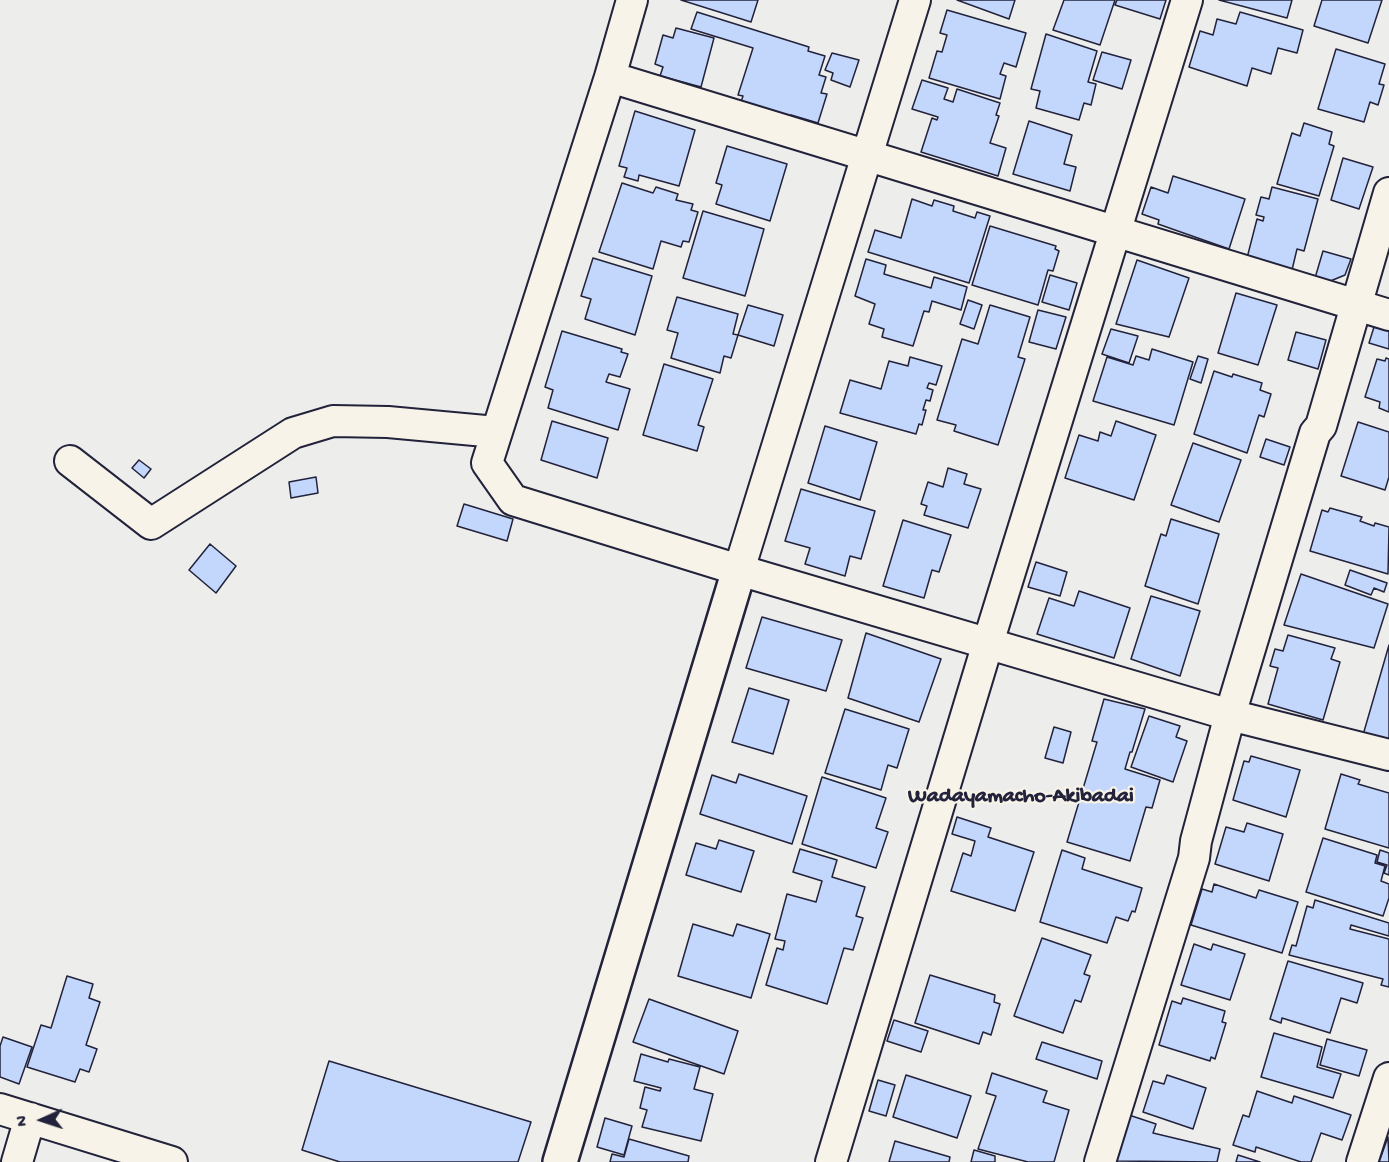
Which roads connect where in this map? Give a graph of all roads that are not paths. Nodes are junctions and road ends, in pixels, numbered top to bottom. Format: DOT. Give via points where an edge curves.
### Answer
graph roads {
  1 [pos="632,0"];
  2 [pos="915,0"];
  3 [pos="1187,0"];
  4 [pos="610,76"];
  5 [pos="867,155"];
  6 [pos="1389,193"];
  7 [pos="1115,231"];
  8 [pos="1357,305"];
  9 [pos="1389,315"];
  10 [pos="496,432"];
  11 [pos="70,461"];
  12 [pos="739,570"];
  13 [pos="988,643"];
  14 [pos="1230,715"];
  15 [pos="1389,755"];
  16 [pos="1389,1078"];
  17 [pos="0,1109"];
  18 [pos="30,1118"];
  19 [pos="17,1162"];
  20 [pos="172,1162"];
  21 [pos="560,1162"];
  22 [pos="831,1162"];
  23 [pos="1100,1162"];
  24 [pos="1362,1162"];
  1 -- 4 [label="street"];
  2 -- 5 [label="street"];
  3 -- 7 [label="street"];
  4 -- 5 [label="street"];
  4 -- 10 [label="street"];
  5 -- 7 [label="street"];
  5 -- 12 [label="street"];
  6 -- 8 [label="street"];
  7 -- 8 [label="street"];
  7 -- 13 [label="street"];
  8 -- 9 [label="street"];
  8 -- 14 [label="street"];
  10 -- 11 [label="street" via="333,421 293,433 151,524"];
  10 -- 12 [label="street" via="487,463 513,500"];
  12 -- 13 [label="street"];
  12 -- 21 [label="street"];
  13 -- 14 [label="street"];
  13 -- 22 [label="street"];
  14 -- 15 [label="street"];
  14 -- 23 [label="street" via="1194,858"];
  16 -- 24 [label="street"];
  17 -- 18 [label="street"];
  18 -- 19 [label="street"];
  18 -- 20 [label="street"];
}
